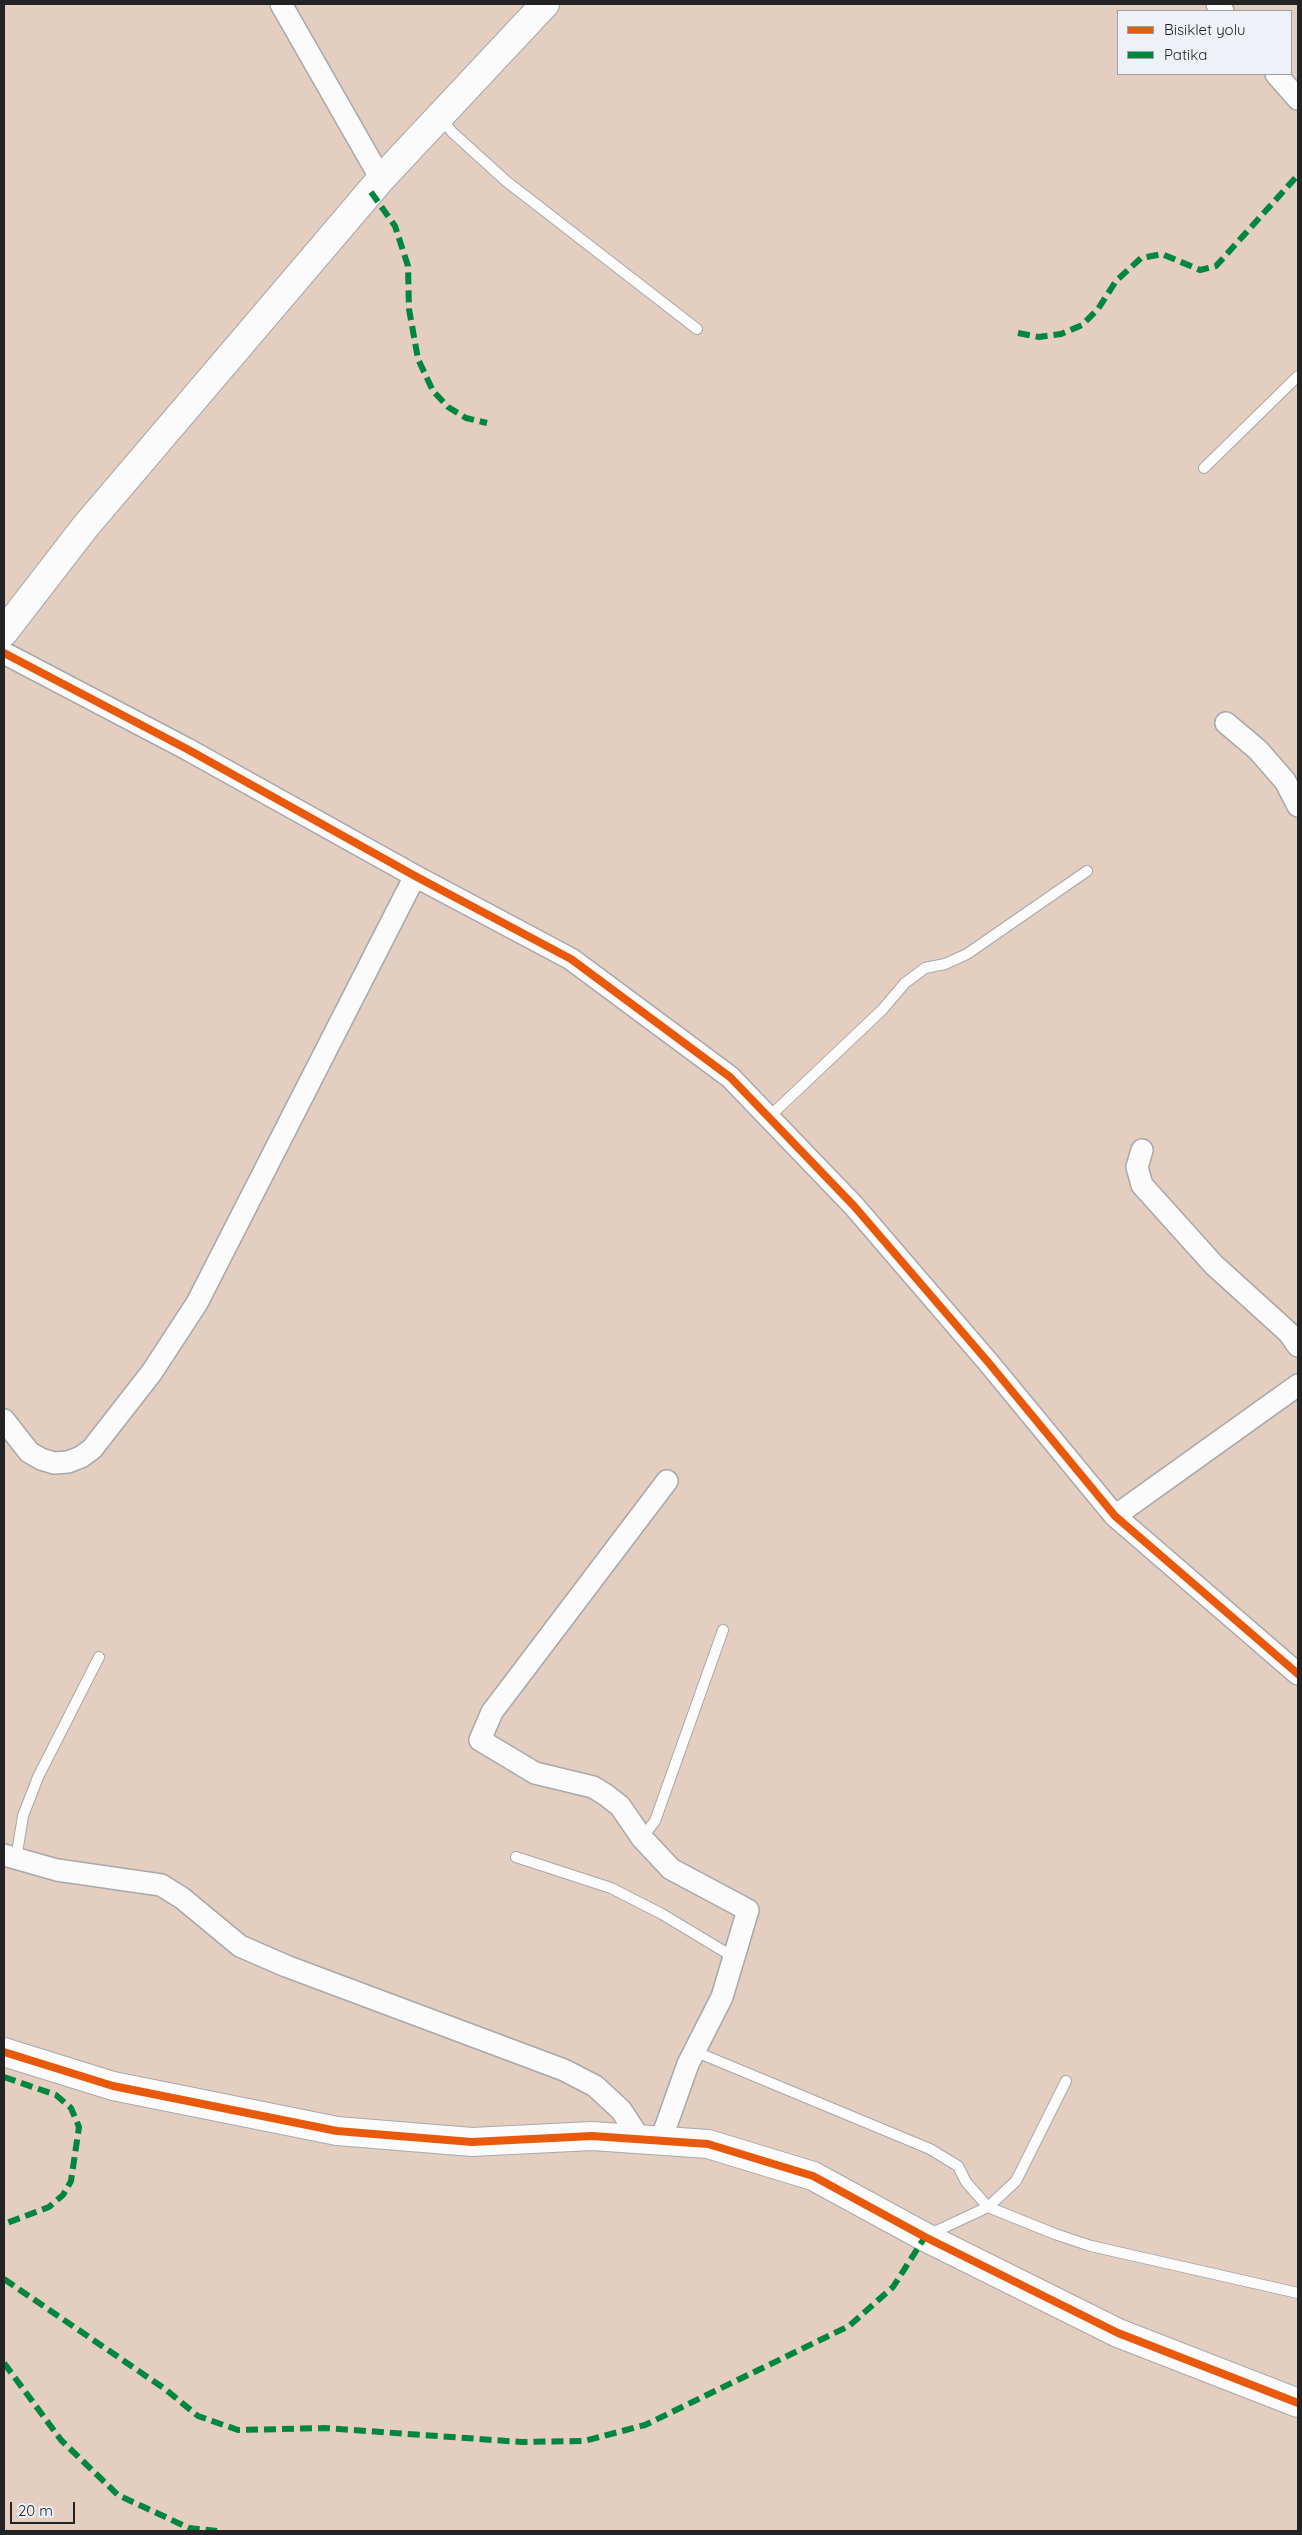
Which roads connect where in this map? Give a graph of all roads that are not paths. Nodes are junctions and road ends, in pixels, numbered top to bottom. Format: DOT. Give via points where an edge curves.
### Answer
graph roads {
  1 [pos="281,4"];
  2 [pos="545,4"];
  3 [pos="1277,75"];
  4 [pos="1298,100"];
  5 [pos="439,117"];
  6 [pos="381,179"];
  7 [pos="697,329"];
  8 [pos="1298,376"];
  9 [pos="1204,468"];
  10 [pos="4,632"];
  11 [pos="4,652"];
  12 [pos="1226,723"];
  13 [pos="1298,806"];
  14 [pos="1087,871"];
  15 [pos="415,876"];
  16 [pos="769,1117"];
  17 [pos="1142,1150"];
  18 [pos="1295,1334"];
  19 [pos="1298,1385"];
  20 [pos="4,1420"];
  21 [pos="667,1481"];
  22 [pos="1115,1516"];
  23 [pos="723,1630"];
  24 [pos="99,1657"];
  25 [pos="1298,1674"];
  26 [pos="642,1838"];
  27 [pos="10,1857"];
  28 [pos="516,1857"];
  29 [pos="735,1958"];
  30 [pos="4,2052"];
  31 [pos="687,2066"];
  32 [pos="1066,2081"];
  33 [pos="650,2140"];
  34 [pos="987,2207"];
  35 [pos="925,2237"];
  36 [pos="1298,2293"];
  37 [pos="1298,2403"];
  1 -- 6 [label="street"];
  2 -- 5 [label="street"];
  3 -- 4 [label="street"];
  5 -- 6 [label="street"];
  5 -- 7 [label="lane" via="506,181"];
  6 -- 10 [label="street" via="85,527"];
  8 -- 9 [label="lane"];
  11 -- 15 [label="street"];
  12 -- 13 [label="street" via="1258,750 1285,780"];
  14 -- 16 [label="lane" via="967,954 945,964 925,968 905,983 874,1018"];
  15 -- 16 [label="street" via="570,960 730,1076"];
  15 -- 20 [label="street" via="198,1303 152,1372 92,1449 68,1462 41,1460 29,1452"];
  16 -- 22 [label="street" via="854,1206"];
  17 -- 18 [label="street" via="1137,1167 1142,1185 1214,1265"];
  19 -- 22 [label="street"];
  21 -- 26 [label="street" via="492,1712 480,1740 535,1773 593,1787 620,1806"];
  22 -- 25 [label="street"];
  23 -- 26 [label="lane" via="655,1821"];
  24 -- 27 [label="lane" via="38,1778"];
  26 -- 29 [label="street" via="671,1869 748,1910"];
  27 -- 33 [label="street" via="57,1870 162,1885 240,1946 572,2074 595,2086"];
  28 -- 29 [label="lane" via="611,1888"];
  29 -- 31 [label="street" via="722,1998"];
  30 -- 33 [label="street" via="113,2086 337,2131 472,2142 592,2136"];
  31 -- 33 [label="street"];
  31 -- 34 [label="lane" via="930,2149 958,2166 966,2182"];
  32 -- 34 [label="lane" via="1016,2181"];
  33 -- 35 [label="street" via="708,2144 813,2176"];
  34 -- 35 [label="lane"];
  34 -- 36 [label="lane" via="1073,2241"];
  35 -- 37 [label="street" via="1118,2333"];
}
